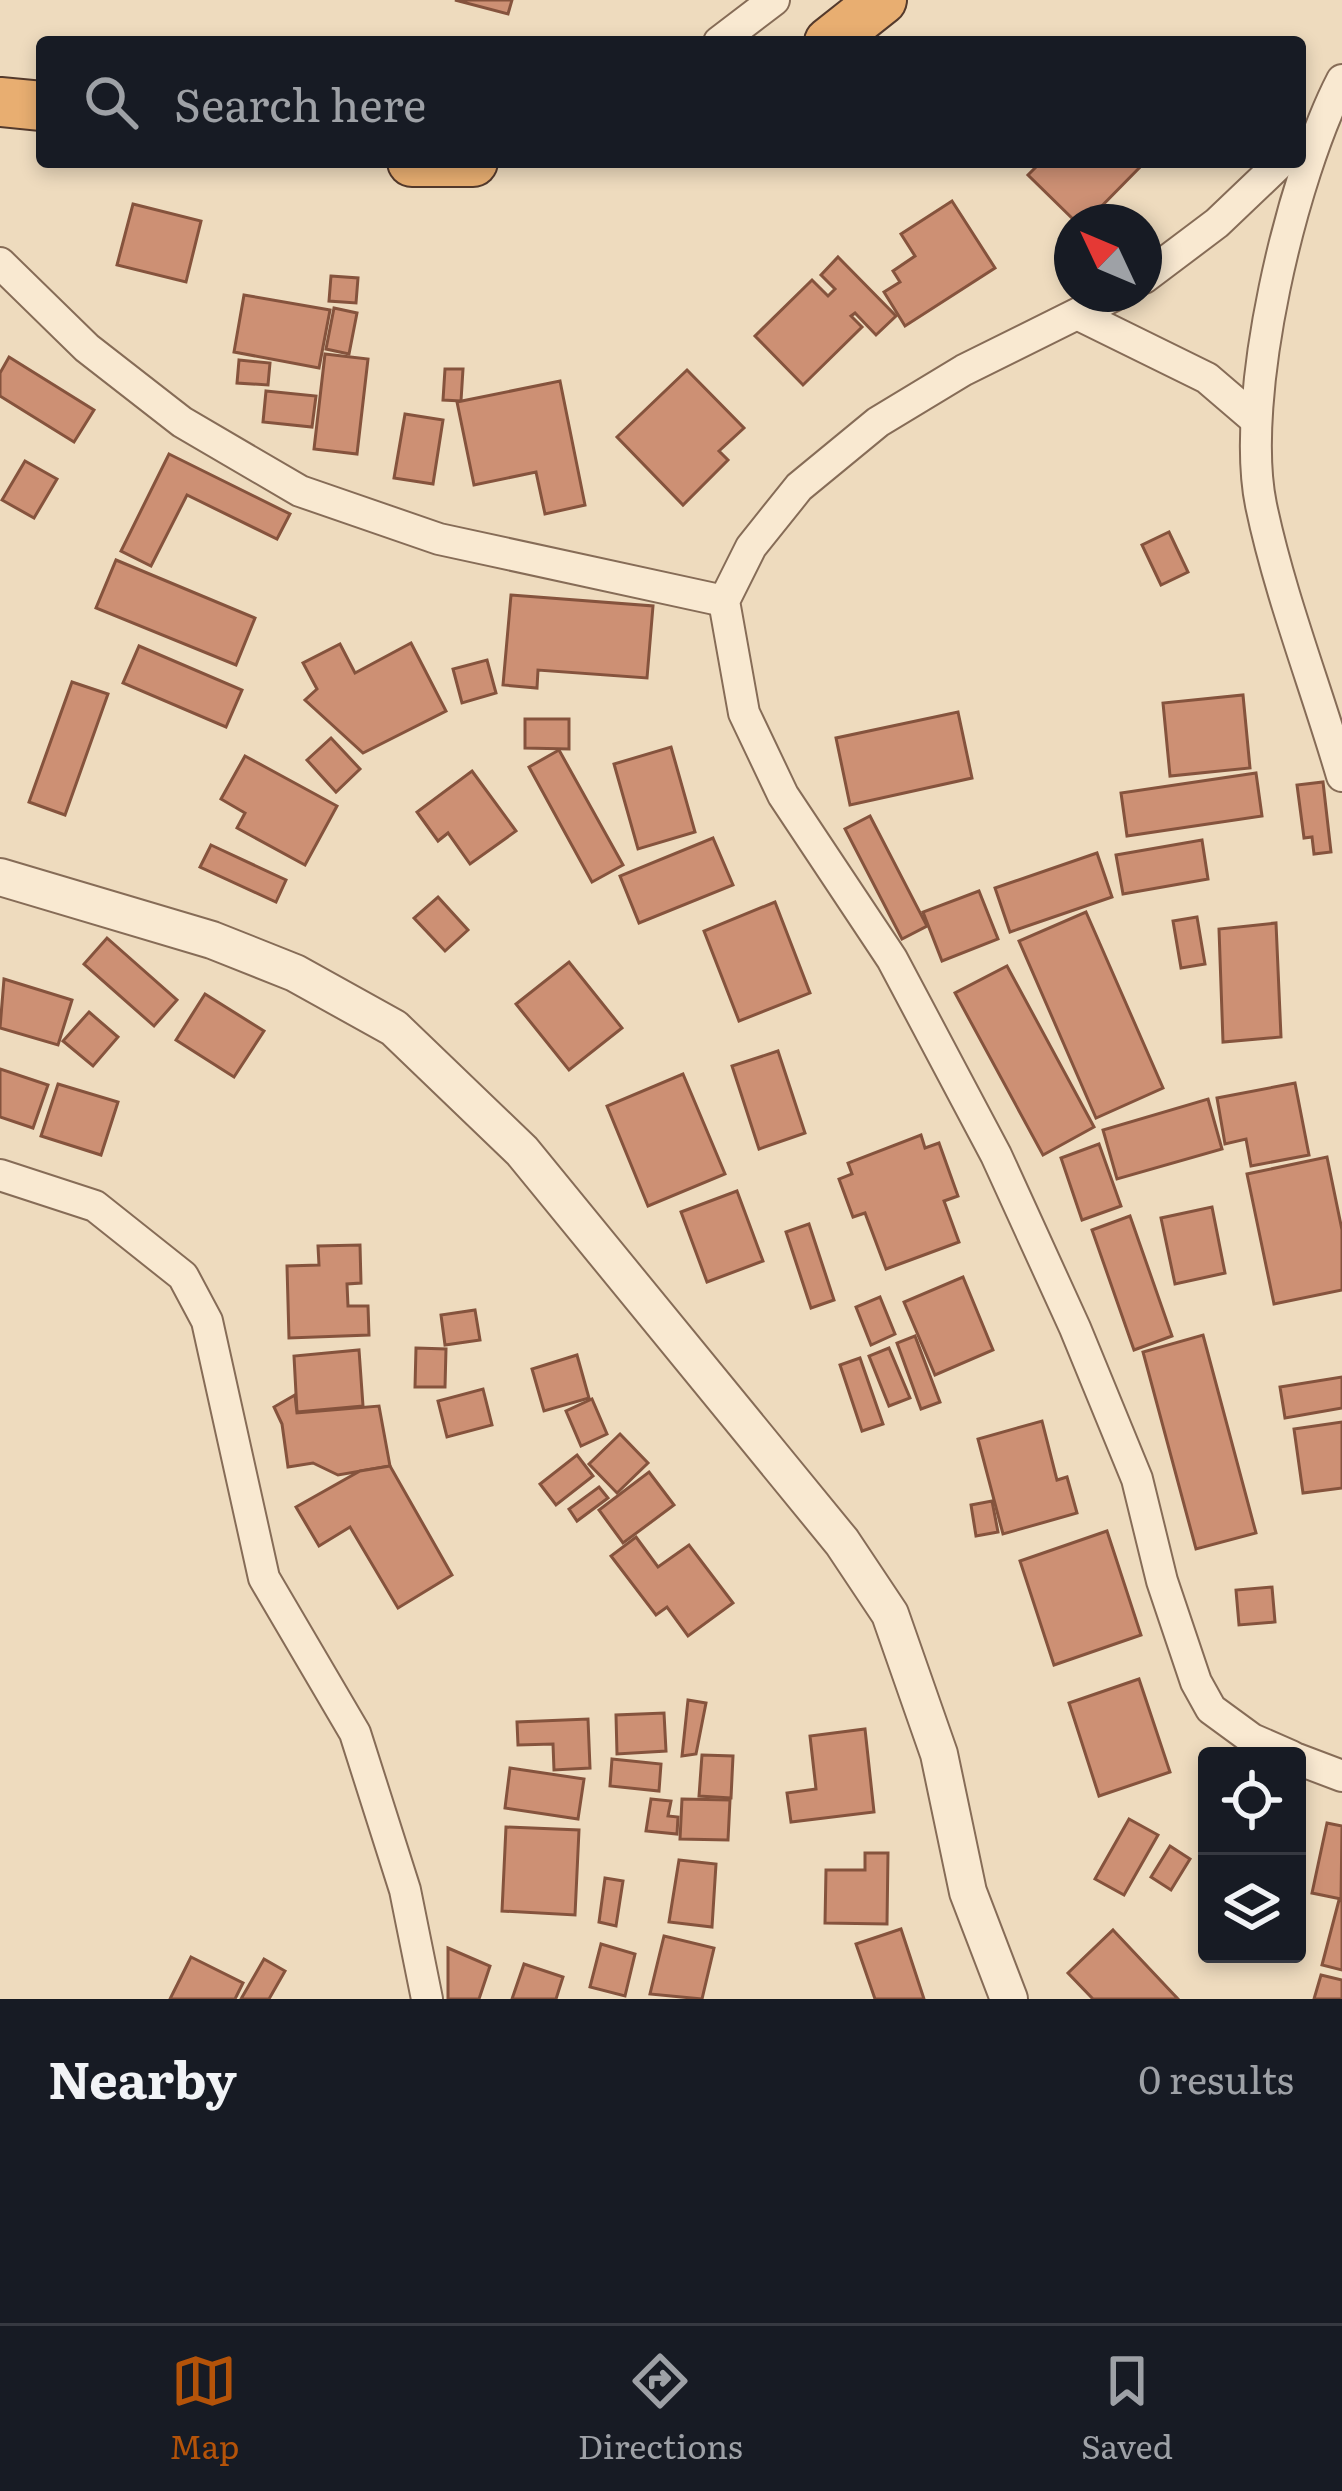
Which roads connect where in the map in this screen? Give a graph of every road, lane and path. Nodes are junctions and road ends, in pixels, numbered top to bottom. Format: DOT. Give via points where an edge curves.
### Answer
graph roads {
  1 [pos="773,0"];
  2 [pos="882,0"];
  3 [pos="726,36"];
  4 [pos="837,36"];
  5 [pos="1342,80"];
  6 [pos="0,102"];
  7 [pos="36,105"];
  8 [pos="1308,136"];
  9 [pos="1274,168"];
  10 [pos="1301,168"];
  11 [pos="0,263"];
  12 [pos="1162,264"];
  13 [pos="1088,312"];
  14 [pos="1081,316"];
  15 [pos="1256,420"];
  16 [pos="724,601"];
  17 [pos="1342,776"];
  18 [pos="0,877"];
  19 [pos="0,1175"];
  20 [pos="1271,1747"];
  21 [pos="1306,1762"];
  22 [pos="1342,1776"];
  23 [pos="427,1999"];
  24 [pos="1009,1999"];
  1 -- 3 [label="street"];
  2 -- 4 [label="highway"];
  5 -- 8 [label="street"];
  6 -- 7 [label="highway"];
  9 -- 12 [label="street"];
  10 -- 15 [label="street" via="1264,336"];
  11 -- 16 [label="street" via="87,348 182,422 300,491 439,539"];
  13 -- 14 [label="street"];
  14 -- 15 [label="street" via="1207,378"];
  14 -- 16 [label="street" via="964,370 878,422 799,488 751,547"];
  15 -- 17 [label="street" via="1261,502"];
  16 -- 20 [label="street" via="744,712 773,775 892,959 996,1155 1075,1328 1137,1478 1196,1682 1211,1709"];
  18 -- 24 [label="street" via="295,973 394,1028 522,1151 842,1541 890,1614 939,1754 968,1892"];
  19 -- 23 [label="street" via="95,1206 183,1276 207,1321 264,1579 355,1733 405,1890"];
  21 -- 22 [label="street"];
}
